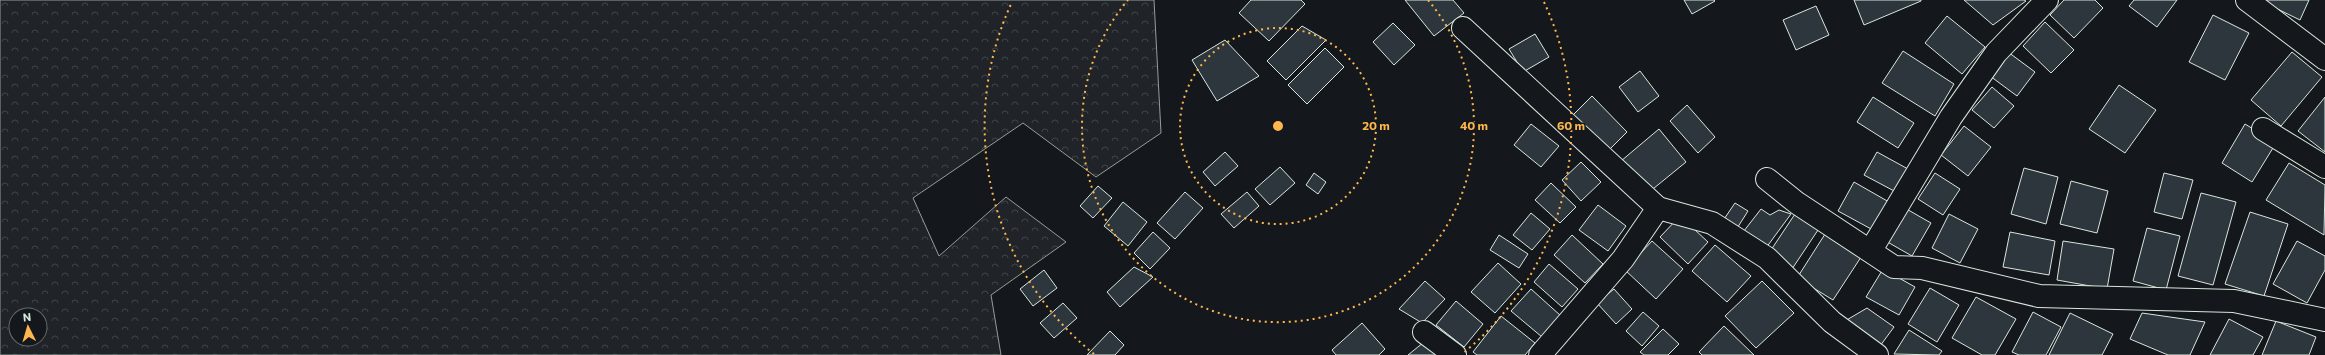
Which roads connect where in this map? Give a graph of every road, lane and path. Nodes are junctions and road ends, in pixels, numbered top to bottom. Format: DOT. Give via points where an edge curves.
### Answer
graph roads {
  1 [pos="2047,0"];
  2 [pos="2247,0"];
  3 [pos="1463,28"];
  4 [pos="2325,59"];
  5 [pos="2263,129"];
  6 [pos="2325,167"];
  7 [pos="1767,179"];
  8 [pos="1658,208"];
  9 [pos="1872,250"];
  10 [pos="2325,320"];
  11 [pos="1424,332"];
  12 [pos="1455,355"];
  13 [pos="1540,355"];
  14 [pos="1876,355"];
  1 -- 9 [label="street" via="1996,53 1951,117"];
  2 -- 4 [label="street"];
  3 -- 8 [label="street"];
  5 -- 6 [label="street"];
  7 -- 9 [label="street" via="1797,203"];
  8 -- 13 [label="street" via="1623,259"];
  8 -- 14 [label="street" via="1712,223 1767,258 1832,322"];
  9 -- 10 [label="street" via="1894,267 1922,268 2039,296 2234,301"];
  11 -- 12 [label="street"];
}
